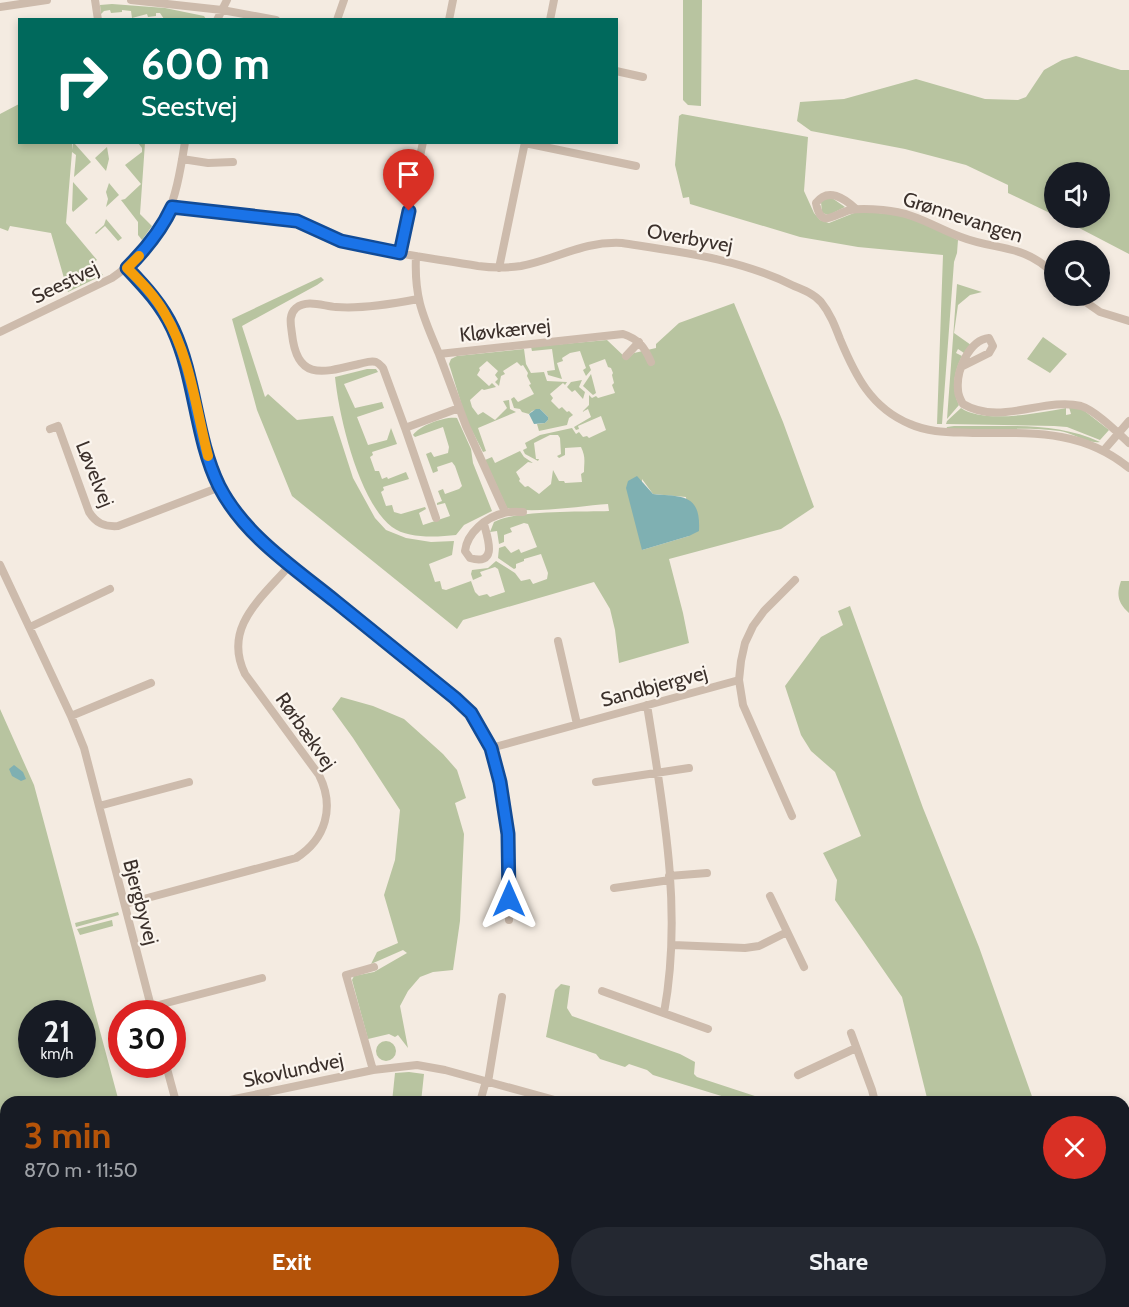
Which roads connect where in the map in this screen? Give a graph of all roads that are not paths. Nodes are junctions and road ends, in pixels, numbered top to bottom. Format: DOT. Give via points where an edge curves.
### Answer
graph roads {
  1 [pos="47,0"];
  2 [pos="95,0"];
  3 [pos="130,0"];
  4 [pos="228,0"];
  5 [pos="344,0"];
  6 [pos="453,0"];
  7 [pos="554,0"];
  8 [pos="0,8"];
  9 [pos="222,10"];
  10 [pos="98,18"];
  11 [pos="218,18"];
  12 [pos="265,18"];
  13 [pos="339,18"];
  14 [pos="449,18"];
  15 [pos="550,18"];
  16 [pos="618,71"];
  17 [pos="643,77"];
  18 [pos="185,144"];
  19 [pos="423,144"];
  20 [pos="525,144"];
  21 [pos="530,144"];
  22 [pos="183,159"];
  23 [pos="234,162"];
  24 [pos="636,166"];
  25 [pos="172,207"];
  26 [pos="856,209"];
  27 [pos="400,253"];
  28 [pos="416,256"];
  29 [pos="1044,266"];
  30 [pos="127,268"];
  31 [pos="499,268"];
  32 [pos="418,299"];
  33 [pos="1091,306"];
  34 [pos="1129,321"];
  35 [pos="0,332"];
  36 [pos="639,342"];
  37 [pos="439,354"];
  38 [pos="626,356"];
  39 [pos="651,362"];
  40 [pos="963,366"];
  41 [pos="459,408"];
  42 [pos="1129,421"];
  43 [pos="405,428"];
  44 [pos="50,429"];
  45 [pos="1118,434"];
  46 [pos="1129,443"];
  47 [pos="1104,450"];
  48 [pos="1129,468"];
  49 [pos="220,487"];
  50 [pos="505,512"];
  51 [pos="523,512"];
  52 [pos="436,518"];
  53 [pos="484,524"];
  54 [pos="290,565"];
  55 [pos="0,566"];
  56 [pos="795,580"];
  57 [pos="110,589"];
  58 [pos="30,627"];
  59 [pos="558,641"];
  60 [pos="739,680"];
  61 [pos="151,683"];
  62 [pos="647,705"];
  63 [pos="71,716"];
  64 [pos="578,724"];
  65 [pos="491,748"];
  66 [pos="689,768"];
  67 [pos="658,772"];
  68 [pos="189,782"];
  69 [pos="596,782"];
  70 [pos="99,806"];
  71 [pos="792,816"];
  72 [pos="707,873"];
  73 [pos="669,878"];
  74 [pos="614,888"];
  75 [pos="770,896"];
  76 [pos="125,904"];
  77 [pos="509,920"];
  78 [pos="787,932"];
  79 [pos="673,945"];
  80 [pos="374,967"];
  81 [pos="804,967"];
  82 [pos="262,978"];
  83 [pos="602,991"];
  84 [pos="502,996"];
  85 [pos="149,1000"];
  86 [pos="186,1001"];
  87 [pos="664,1013"];
  88 [pos="708,1029"];
  89 [pos="851,1033"];
  90 [pos="856,1048"];
  91 [pos="373,1070"];
  92 [pos="798,1075"];
  93 [pos="170,1078"];
  94 [pos="487,1082"];
  95 [pos="174,1096"];
  96 [pos="249,1096"];
  97 [pos="482,1096"];
  98 [pos="540,1096"];
  99 [pos="874,1096"];
  1 -- 8 [label="street"];
  2 -- 10 [label="street"];
  3 -- 9 [label="street"];
  4 -- 9 [label="street"];
  5 -- 13 [label="street"];
  6 -- 14 [label="street"];
  7 -- 15 [label="street"];
  9 -- 11 [label="street"];
  9 -- 12 [label="street"];
  16 -- 17 [label="street"];
  18 -- 22 [label="street, Seestvej"];
  19 -- 27 [label="street"];
  20 -- 31 [label="street"];
  21 -- 24 [label="street"];
  22 -- 23 [label="street" via="208,164"];
  22 -- 25 [label="street, Seestvej"];
  25 -- 27 [label="street, Overbyvej" via="297,221 345,242"];
  25 -- 30 [label="street, Seestvej" via="153,240"];
  26 -- 29 [label="street, Grønnevangen" via="914,215 962,238 1015,249"];
  27 -- 28 [label="street, Overbyvej"];
  28 -- 31 [label="street, Overbyvej"];
  28 -- 32 [label="street, Kløvkærvej"];
  30 -- 35 [label="street, Seestvej"];
  30 -- 49 [label="street" via="153,295 174,330 210,466"];
  31 -- 47 [label="street, Overbyvej" via="522,266 603,242 739,263 812,294 831,317 861,384 896,418 944,432 1047,434"];
  32 -- 37 [label="street, Kløvkærvej"];
  32 -- 43 [label="street" via="393,304 301,305 291,317 294,349 306,369 332,371 369,362 383,368"];
  33 -- 34 [label="street"];
  36 -- 37 [label="street, Kløvkærvej" via="623,334"];
  36 -- 38 [label="street"];
  36 -- 39 [label="street"];
  37 -- 41 [label="street"];
  40 -- 45 [label="street" via="958,395 971,409 1002,412 1068,404 1084,406"];
  41 -- 43 [label="street"];
  41 -- 50 [label="street"];
  42 -- 45 [label="street"];
  43 -- 52 [label="street"];
  44 -- 49 [label="street, Løvelvej" via="58,426 89,512 101,525 118,526"];
  45 -- 46 [label="street"];
  45 -- 47 [label="street"];
  47 -- 48 [label="street, Overbyvej"];
  49 -- 54 [label="street" via="250,530"];
  50 -- 51 [label="street"];
  50 -- 53 [label="street"];
  54 -- 65 [label="street" via="455,698 471,713"];
  54 -- 76 [label="street, Rørbækvej" via="243,622 238,655 245,674 324,784 328,805 324,826 313,845 296,858"];
  55 -- 58 [label="street, Bjergbyvej"];
  56 -- 60 [label="street" via="753,626"];
  57 -- 58 [label="street"];
  58 -- 63 [label="street, Bjergbyvej"];
  59 -- 64 [label="street, Sandbjergvej"];
  60 -- 62 [label="street, Sandbjergvej"];
  60 -- 71 [label="street" via="743,705"];
  61 -- 63 [label="street"];
  62 -- 64 [label="street, Sandbjergvej"];
  62 -- 67 [label="street"];
  63 -- 70 [label="street, Bjergbyvej"];
  64 -- 65 [label="street, Sandbjergvej"];
  65 -- 77 [label="street" via="508,834"];
  66 -- 67 [label="street"];
  67 -- 69 [label="street"];
  67 -- 73 [label="street"];
  68 -- 70 [label="street"];
  70 -- 76 [label="street, Bjergbyvej"];
  72 -- 73 [label="street"];
  73 -- 74 [label="street"];
  73 -- 79 [label="street"];
  75 -- 78 [label="street"];
  76 -- 85 [label="street, Bjergbyvej"];
  78 -- 79 [label="street" via="759,946 745,948"];
  78 -- 81 [label="street"];
  79 -- 87 [label="street"];
  80 -- 91 [label="street, Skovlundvej" via="346,975"];
  82 -- 86 [label="street, Bjergbyvej"];
  83 -- 87 [label="street"];
  84 -- 94 [label="street"];
  87 -- 88 [label="street"];
  89 -- 90 [label="street"];
  90 -- 92 [label="street"];
  90 -- 99 [label="street"];
  91 -- 94 [label="street, Skovlundvej" via="417,1065"];
  91 -- 96 [label="street, Skovlundvej"];
  93 -- 95 [label="street"];
  94 -- 97 [label="street"];
  94 -- 98 [label="street, Skovlundvej"];
}
